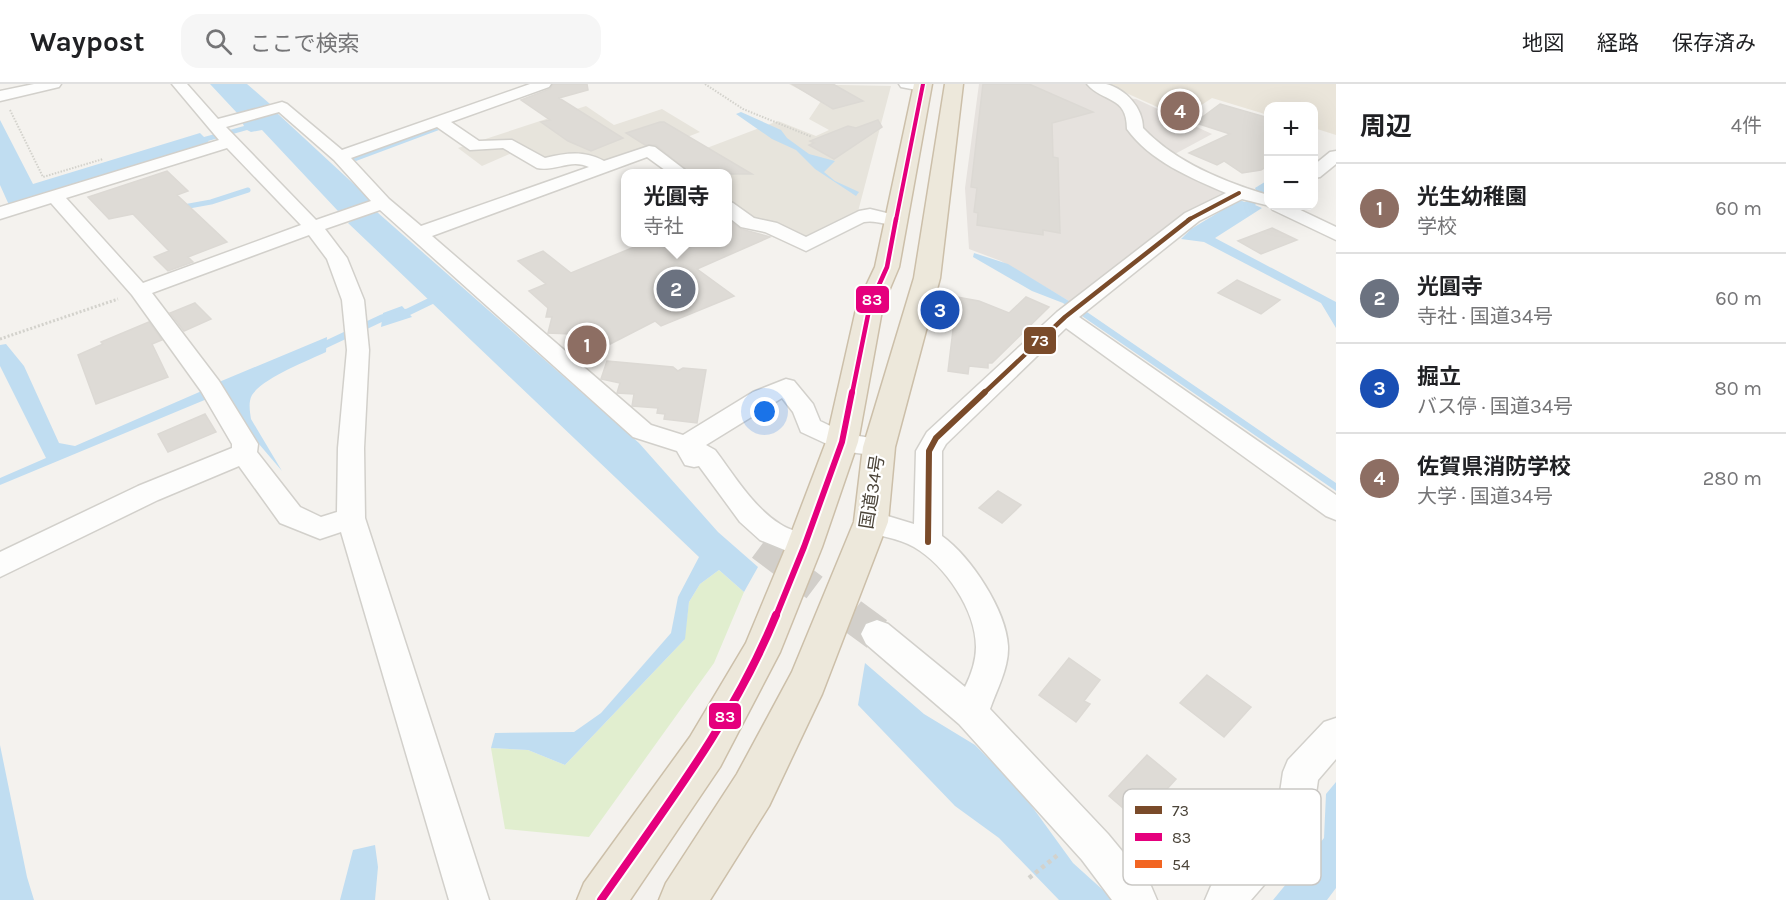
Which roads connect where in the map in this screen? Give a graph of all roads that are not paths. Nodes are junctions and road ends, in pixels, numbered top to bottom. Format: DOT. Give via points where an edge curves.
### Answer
graph roads {
  1 [pos="54,84"];
  2 [pos="179,84"];
  3 [pos="544,84"];
  4 [pos="1094,84"];
  5 [pos="926,85"];
  6 [pos="1,96"];
  7 [pos="439,121"];
  8 [pos="215,125"];
  9 [pos="230,142"];
  10 [pos="340,156"];
  11 [pos="1336,156"];
  12 [pos="603,168"];
  13 [pos="673,169"];
  14 [pos="1318,170"];
  15 [pos="55,197"];
  16 [pos="1260,199"];
  17 [pos="383,203"];
  18 [pos="732,211"];
  19 [pos="0,213"];
  20 [pos="896,221"];
  21 [pos="313,227"];
  22 [pos="418,234"];
  23 [pos="1336,234"];
  24 [pos="140,291"];
  25 [pos="1072,312"];
  26 [pos="842,442"];
  27 [pos="686,445"];
  28 [pos="879,447"];
  29 [pos="244,453"];
  30 [pos="1336,509"];
  31 [pos="351,518"];
  32 [pos="871,522"];
  33 [pos="928,542"];
  34 [pos="760,547"];
  35 [pos="804,547"];
  36 [pos="0,565"];
  37 [pos="877,634"];
  38 [pos="971,713"];
  39 [pos="1336,734"];
  40 [pos="1299,789"];
  41 [pos="1123,882"];
  42 [pos="1125,885"];
  43 [pos="1238,885"];
  44 [pos="468,900"];
  45 [pos="601,900"];
  46 [pos="683,900"];
  47 [pos="1137,900"];
  48 [pos="1225,900"];
  1 -- 6 [label="street"];
  2 -- 8 [label="street"];
  3 -- 7 [label="street"];
  4 -- 16 [label="street" via="1128,102 1136,118 1135,129 1144,142 1163,155"];
  5 -- 20 [label="highway, 国道34号"];
  5 -- 28 [label="highway, 国道34号" via="927,278"];
  7 -- 10 [label="street"];
  7 -- 12 [label="street" via="476,146 506,143 543,164 573,157 590,158"];
  8 -- 9 [label="street"];
  8 -- 10 [label="street" via="282,107"];
  9 -- 15 [label="street"];
  9 -- 21 [label="street"];
  10 -- 17 [label="street"];
  11 -- 14 [label="street"];
  12 -- 13 [label="street" via="649,152"];
  12 -- 22 [label="street"];
  15 -- 19 [label="street"];
  15 -- 24 [label="street"];
  16 -- 23 [label="street"];
  16 -- 25 [label="street" via="1192,217"];
  17 -- 21 [label="street"];
  17 -- 22 [label="street"];
  18 -- 20 [label="street" via="748,223 770,227 806,245 870,214"];
  20 -- 26 [label="highway, 国道34号" via="887,267 870,304"];
  21 -- 24 [label="street"];
  21 -- 31 [label="street" via="337,258 353,300 356,331"];
  22 -- 27 [label="street" via="642,431"];
  24 -- 29 [label="street" via="213,391 245,444"];
  25 -- 30 [label="street"];
  25 -- 33 [label="street" via="936,438 929,451"];
  26 -- 27 [label="street" via="810,426 804,410 786,387"];
  26 -- 28 [label="street"];
  26 -- 35 [label="highway, 国道34号"];
  27 -- 34 [label="street" via="734,521"];
  27 -- 35 [label="street" via="706,457 750,514 770,532"];
  28 -- 32 [label="highway, 国道34号"];
  29 -- 31 [label="street" via="290,515 320,528"];
  29 -- 36 [label="street" via="148,493"];
  31 -- 44 [label="street"];
  32 -- 33 [label="street"];
  32 -- 46 [label="highway, 国道34号" via="808,681 753,790"];
  33 -- 38 [label="street" via="971,589 992,646"];
  35 -- 45 [label="highway, 国道34号" via="760,652 705,752"];
  37 -- 38 [label="street"];
  38 -- 41 [label="street"];
  39 -- 40 [label="street" via="1301,772"];
  42 -- 47 [label="street"];
  43 -- 48 [label="street"];
}
